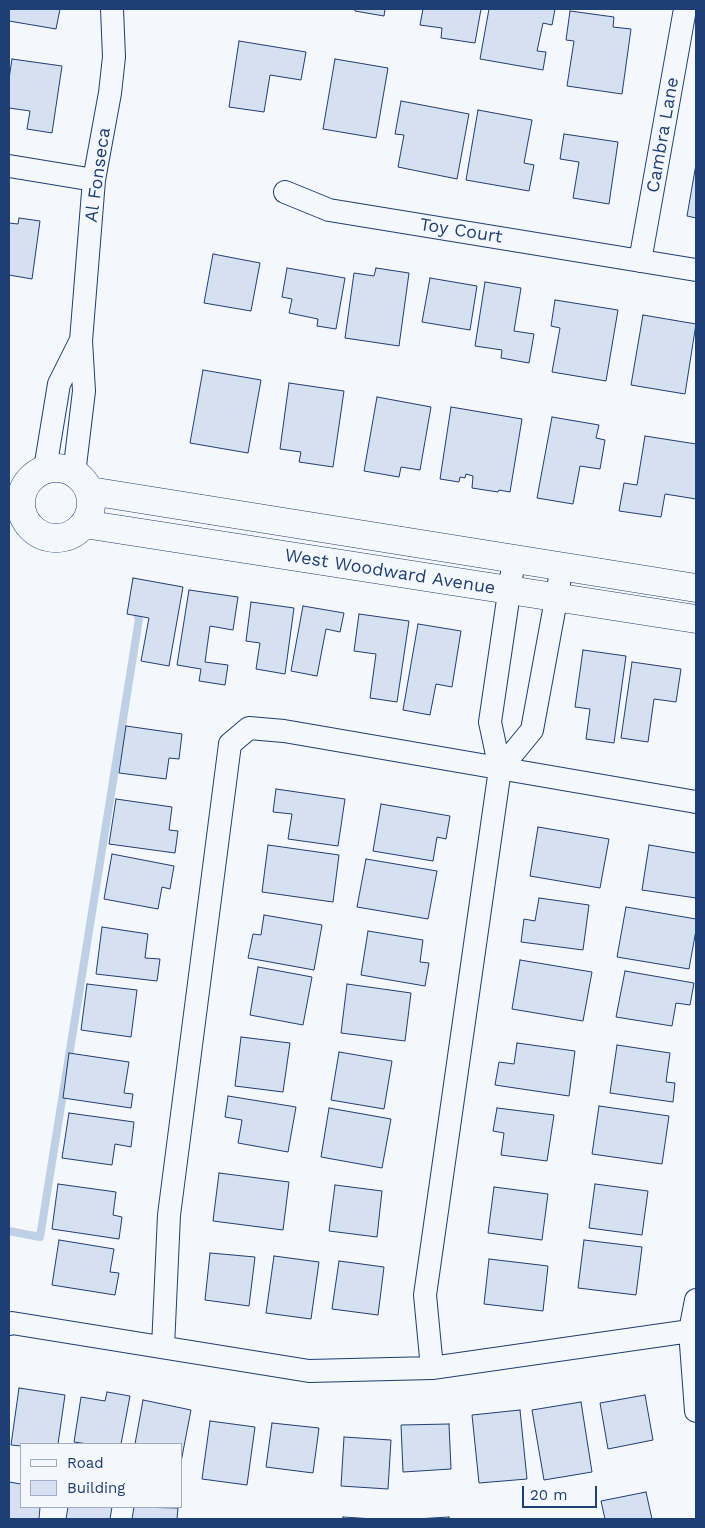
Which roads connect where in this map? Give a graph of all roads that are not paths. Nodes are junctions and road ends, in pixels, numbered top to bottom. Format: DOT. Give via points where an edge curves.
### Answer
graph roads {
  1 [pos="112,9"];
  2 [pos="685,9"];
  3 [pos="9,166"];
  4 [pos="94,180"];
  5 [pos="285,192"];
  6 [pos="640,260"];
  7 [pos="696,270"];
  8 [pos="81,341"];
  9 [pos="26,478"];
  10 [pos="82,483"];
  11 [pos="16,514"];
  12 [pos="84,524"];
  13 [pos="514,559"];
  14 [pos="562,567"];
  15 [pos="626,578"];
  16 [pos="696,588"];
  17 [pos="508,590"];
  18 [pos="556,597"];
  19 [pos="621,607"];
  20 [pos="696,619"];
  21 [pos="500,769"];
  22 [pos="696,802"];
  23 [pos="696,1300"];
  24 [pos="9,1324"];
  25 [pos="690,1332"];
  26 [pos="163,1347"];
  27 [pos="432,1368"];
  28 [pos="696,1412"];
  1 -- 4 [label="street, Al Fonseca" via="114,57"];
  2 -- 6 [label="street, Cambra Lane"];
  3 -- 4 [label="street"];
  4 -- 8 [label="street, Al Fonseca"];
  5 -- 6 [label="street, Toy Court" via="329,210"];
  6 -- 7 [label="street, Toy Court"];
  8 -- 9 [label="street, Al Fonseca" via="59,384"];
  8 -- 10 [label="street, Al Fonseca" via="84,391"];
  9 -- 10 [label="street" via="62,469"];
  9 -- 11 [label="street"];
  10 -- 12 [label="street" via="92,507"];
  10 -- 13 [label="street, West Woodward Avenue"];
  11 -- 12 [label="street" via="36,532 56,538 76,532"];
  12 -- 17 [label="street, West Woodward Avenue"];
  13 -- 14 [label="street, West Woodward Avenue"];
  13 -- 17 [label="street"];
  14 -- 15 [label="street, West Woodward Avenue"];
  14 -- 18 [label="street"];
  15 -- 16 [label="street, West Woodward Avenue"];
  15 -- 19 [label="street"];
  17 -- 18 [label="street, West Woodward Avenue"];
  17 -- 21 [label="street" via="490,722"];
  18 -- 19 [label="street, West Woodward Avenue"];
  18 -- 21 [label="street" via="532,730"];
  19 -- 20 [label="street, West Woodward Avenue"];
  21 -- 22 [label="street"];
  21 -- 26 [label="street" via="284,731 249,728 230,744 169,1215"];
  21 -- 27 [label="street" via="425,1296"];
  23 -- 25 [label="street"];
  24 -- 26 [label="street"];
  25 -- 27 [label="street"];
  25 -- 28 [label="street"];
  26 -- 27 [label="street" via="310,1371"];
}
